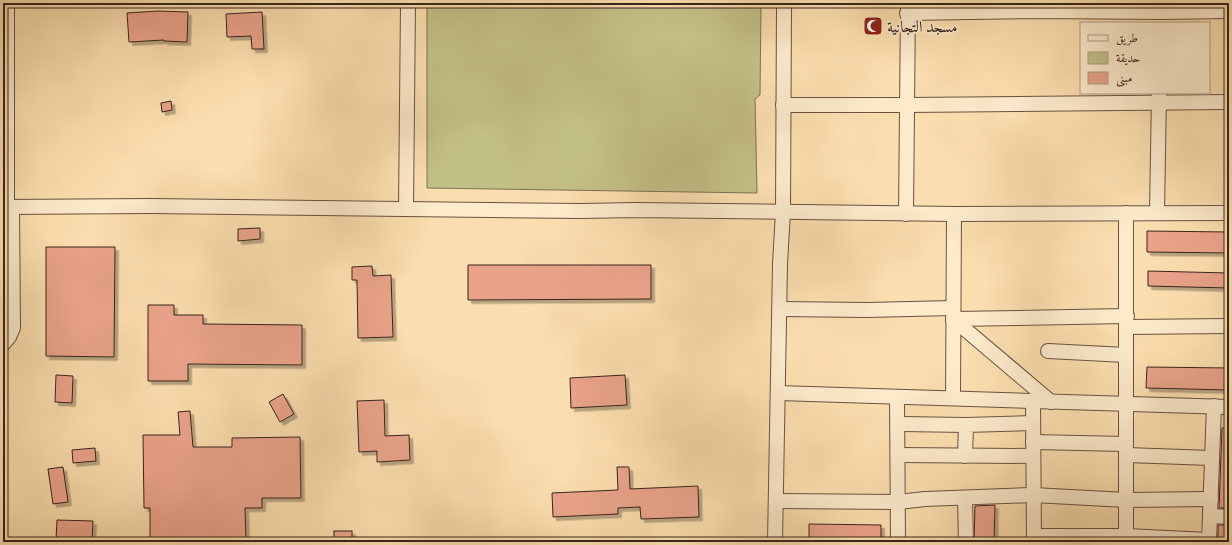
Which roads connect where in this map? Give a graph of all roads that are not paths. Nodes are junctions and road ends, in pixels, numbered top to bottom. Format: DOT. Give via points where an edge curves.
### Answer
graph roads {
  1 [pos="8,3"];
  2 [pos="408,3"];
  3 [pos="784,3"];
  4 [pos="907,8"];
  5 [pos="1229,11"];
  6 [pos="1161,13"];
  7 [pos="5,54"];
  8 [pos="1159,98"];
  9 [pos="1229,102"];
  10 [pos="783,104"];
  11 [pos="907,105"];
  12 [pos="7,207"];
  13 [pos="406,208"];
  14 [pos="783,212"];
  15 [pos="1126,213"];
  16 [pos="1157,213"];
  17 [pos="1229,213"];
  18 [pos="906,214"];
  19 [pos="954,214"];
  20 [pos="780,309"];
  21 [pos="953,313"];
  22 [pos="1127,322"];
  23 [pos="1229,326"];
  24 [pos="3,344"];
  25 [pos="1048,351"];
  26 [pos="1126,355"];
  27 [pos="778,393"];
  28 [pos="897,397"];
  29 [pos="953,398"];
  30 [pos="1033,401"];
  31 [pos="1051,402"];
  32 [pos="1126,403"];
  33 [pos="1214,406"];
  34 [pos="1229,407"];
  35 [pos="1033,423"];
  36 [pos="902,424"];
  37 [pos="966,425"];
  38 [pos="1033,442"];
  39 [pos="1126,449"];
  40 [pos="898,455"];
  41 [pos="965,456"];
  42 [pos="1033,456"];
  43 [pos="1212,458"];
  44 [pos="1033,495"];
  45 [pos="965,498"];
  46 [pos="1211,499"];
  47 [pos="1126,500"];
  48 [pos="776,501"];
  49 [pos="898,502"];
  50 [pos="1210,516"];
  51 [pos="1229,517"];
  52 [pos="1034,539"];
  53 [pos="1126,539"];
  54 [pos="1209,541"];
  55 [pos="775,542"];
  56 [pos="898,542"];
  57 [pos="966,542"];
  1 -- 7 [label="street"];
  2 -- 13 [label="street"];
  3 -- 10 [label="street"];
  4 -- 6 [label="street"];
  4 -- 11 [label="street"];
  5 -- 6 [label="street"];
  7 -- 12 [label="street"];
  8 -- 9 [label="street"];
  8 -- 11 [label="street"];
  8 -- 16 [label="street"];
  10 -- 11 [label="street"];
  10 -- 14 [label="street"];
  11 -- 18 [label="street"];
  12 -- 13 [label="street"];
  12 -- 24 [label="street" via="13,328"];
  13 -- 14 [label="street"];
  14 -- 18 [label="street"];
  14 -- 20 [label="street"];
  15 -- 16 [label="street"];
  15 -- 19 [label="street"];
  15 -- 22 [label="street"];
  16 -- 17 [label="street"];
  18 -- 19 [label="street"];
  19 -- 21 [label="street"];
  20 -- 21 [label="street"];
  20 -- 27 [label="street"];
  21 -- 22 [label="street"];
  21 -- 29 [label="street"];
  21 -- 31 [label="street"];
  22 -- 23 [label="street"];
  22 -- 26 [label="street"];
  25 -- 26 [label="street"];
  26 -- 32 [label="street"];
  27 -- 28 [label="street"];
  27 -- 48 [label="street"];
  28 -- 29 [label="street"];
  28 -- 40 [label="street"];
  29 -- 30 [label="street"];
  30 -- 31 [label="street"];
  30 -- 35 [label="street"];
  31 -- 32 [label="street"];
  32 -- 33 [label="street"];
  32 -- 39 [label="street"];
  33 -- 34 [label="street"];
  33 -- 43 [label="street"];
  35 -- 37 [label="street"];
  35 -- 38 [label="street"];
  36 -- 37 [label="street"];
  37 -- 41 [label="street"];
  38 -- 39 [label="street"];
  38 -- 42 [label="street"];
  39 -- 43 [label="street"];
  39 -- 47 [label="street"];
  40 -- 41 [label="street"];
  40 -- 49 [label="street"];
  41 -- 42 [label="street"];
  42 -- 44 [label="street"];
  43 -- 46 [label="street"];
  44 -- 45 [label="street"];
  44 -- 47 [label="street"];
  44 -- 52 [label="street"];
  45 -- 49 [label="street"];
  45 -- 57 [label="street"];
  46 -- 47 [label="street"];
  46 -- 50 [label="street"];
  47 -- 53 [label="street"];
  48 -- 49 [label="street"];
  48 -- 55 [label="street"];
  49 -- 56 [label="street"];
  50 -- 51 [label="street"];
  50 -- 54 [label="street"];
  52 -- 53 [label="street"];
  53 -- 54 [label="street"];
}
